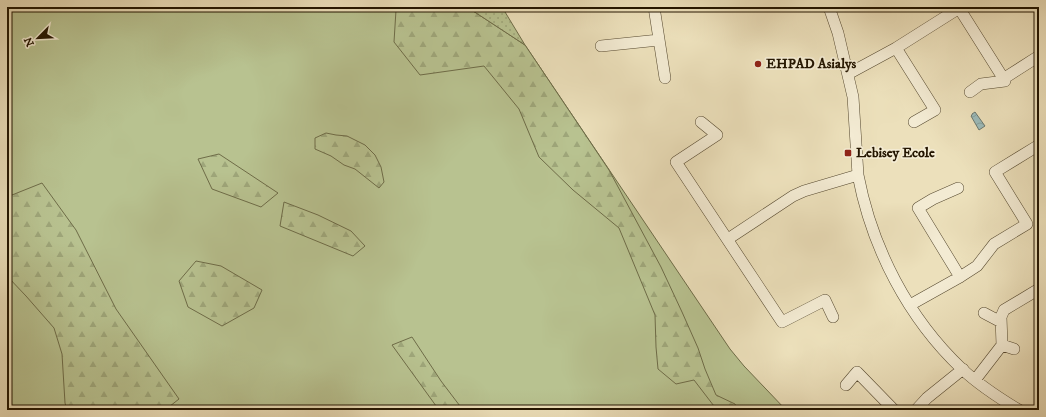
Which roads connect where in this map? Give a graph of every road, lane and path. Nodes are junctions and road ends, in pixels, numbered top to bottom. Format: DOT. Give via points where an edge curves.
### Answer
graph roads {
  1 [pos="654,7"];
  2 [pos="829,7"];
  3 [pos="960,8"];
  4 [pos="659,40"];
  5 [pos="601,46"];
  6 [pos="896,48"];
  7 [pos="1039,56"];
  8 [pos="848,74"];
  9 [pos="665,78"];
  10 [pos="1003,79"];
  11 [pos="970,92"];
  12 [pos="701,122"];
  13 [pos="914,122"];
  14 [pos="1039,147"];
  15 [pos="858,175"];
  16 [pos="958,188"];
  17 [pos="728,240"];
  18 [pos="960,277"];
  19 [pos="1039,289"];
  20 [pos="910,305"];
  21 [pos="984,313"];
  22 [pos="833,317"];
  23 [pos="1001,322"];
  24 [pos="1002,345"];
  25 [pos="1014,349"];
  26 [pos="962,369"];
  27 [pos="975,380"];
  28 [pos="846,385"];
  29 [pos="894,410"];
  30 [pos="916,410"];
  31 [pos="1019,410"];
  1 -- 4 [label="street"];
  2 -- 8 [label="street"];
  3 -- 6 [label="street"];
  3 -- 10 [label="street"];
  4 -- 5 [label="street"];
  4 -- 9 [label="street"];
  6 -- 8 [label="street"];
  6 -- 13 [label="street" via="935,110"];
  7 -- 10 [label="street"];
  8 -- 15 [label="street" via="853,97"];
  10 -- 11 [label="street" via="1005,81 981,84"];
  12 -- 17 [label="street" via="717,135 676,162"];
  14 -- 18 [label="street" via="995,172 1027,224 994,244 977,266"];
  15 -- 17 [label="street" via="793,196"];
  15 -- 20 [label="street" via="865,207 884,258"];
  16 -- 18 [label="street" via="918,208"];
  17 -- 22 [label="street" via="782,322 825,300"];
  18 -- 20 [label="street"];
  19 -- 23 [label="street" via="1004,310"];
  20 -- 26 [label="street" via="933,338"];
  21 -- 23 [label="street"];
  23 -- 24 [label="street"];
  24 -- 25 [label="street"];
  24 -- 27 [label="street"];
  26 -- 27 [label="street"];
  26 -- 30 [label="street"];
  27 -- 31 [label="street" via="999,399"];
  28 -- 29 [label="street" via="857,372"];
}
